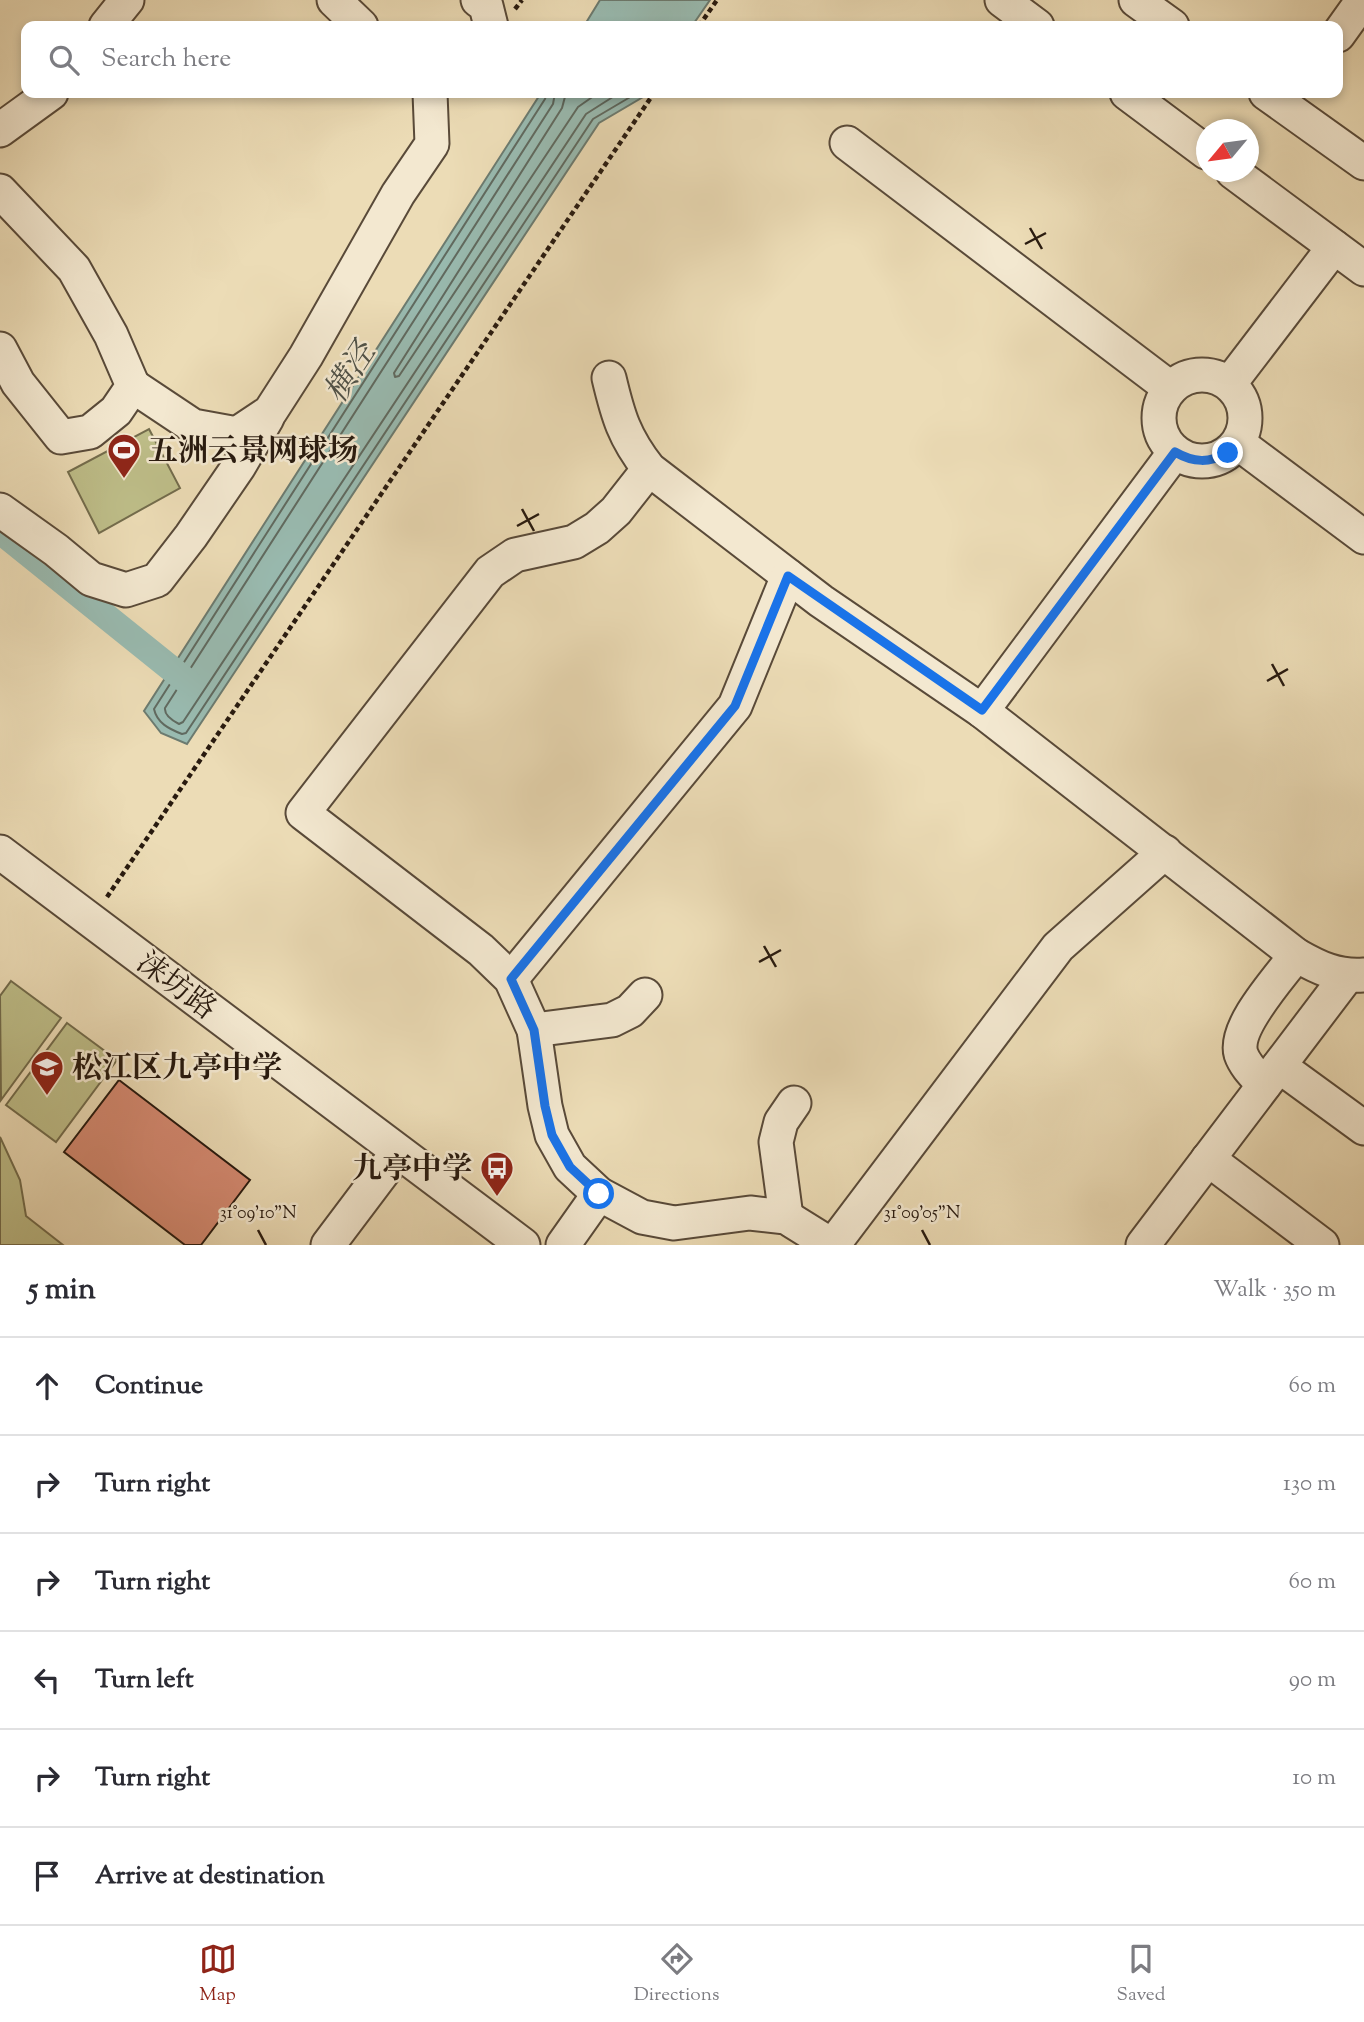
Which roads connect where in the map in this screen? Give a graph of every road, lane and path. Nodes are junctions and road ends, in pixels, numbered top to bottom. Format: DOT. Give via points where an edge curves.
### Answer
graph roads {
  1 [pos="127,0"];
  2 [pos="334,0"];
  3 [pos="478,0"];
  4 [pos="716,0"];
  5 [pos="1002,0"];
  6 [pos="1136,0"];
  7 [pos="1360,3"];
  8 [pos="110,21"];
  9 [pos="355,21"];
  10 [pos="490,21"];
  11 [pos="702,21"];
  12 [pos="1030,21"];
  13 [pos="1165,21"];
  14 [pos="1343,28"];
  15 [pos="44,98"];
  16 [pos="430,98"];
  17 [pos="650,98"];
  18 [pos="1133,98"];
  19 [pos="1283,98"];
  20 [pos="0,130"];
  21 [pos="846,143"];
  22 [pos="1196,145"];
  23 [pos="1364,163"];
  24 [pos="1246,182"];
  25 [pos="0,191"];
  26 [pos="1334,247"];
  27 [pos="1364,269"];
  28 [pos="0,349"];
  29 [pos="609,377"];
  30 [pos="1230,383"];
  31 [pos="133,386"];
  32 [pos="1170,387"];
  33 [pos="270,412"];
  34 [pos="1238,443"];
  35 [pos="1175,452"];
  36 [pos="649,469"];
  37 [pos="0,510"];
  38 [pos="1364,537"];
  39 [pos="788,576"];
  40 [pos="982,710"];
  41 [pos="0,852"];
  42 [pos="1165,852"];
  43 [pos="91,921"];
  44 [pos="1296,955"];
  45 [pos="1355,976"];
  46 [pos="511,979"];
  47 [pos="645,995"];
  48 [pos="534,1030"];
  49 [pos="1272,1075"];
  50 [pos="794,1103"];
  51 [pos="1364,1128"];
  52 [pos="398,1152"];
  53 [pos="1208,1159"];
  54 [pos="599,1194"];
  55 [pos="786,1217"];
  56 [pos="1154,1241"];
  57 [pos="328,1245"];
  58 [pos="523,1245"];
  59 [pos="563,1245"];
  60 [pos="832,1245"];
  61 [pos="1322,1245"];
  1 -- 8 [label="street"];
  2 -- 9 [label="street"];
  3 -- 10 [label="street" via="486,6"];
  4 -- 11 [label="path"];
  5 -- 12 [label="street"];
  6 -- 13 [label="street"];
  7 -- 14 [label="street"];
  15 -- 20 [label="street"];
  16 -- 33 [label="street" via="432,144"];
  17 -- 43 [label="path"];
  18 -- 22 [label="street"];
  19 -- 23 [label="street"];
  21 -- 32 [label="street"];
  24 -- 26 [label="street"];
  25 -- 31 [label="street" via="74,269"];
  26 -- 27 [label="street"];
  26 -- 30 [label="street"];
  28 -- 31 [label="street" via="18,383 61,437 90,432 116,411"];
  29 -- 36 [label="street" via="618,417"];
  30 -- 32 [label="street" via="1206,374 1181,379"];
  30 -- 34 [label="street" via="1239,393 1246,419"];
  31 -- 33 [label="street" via="193,426 237,434"];
  32 -- 35 [label="street" via="1162,400 1160,428"];
  33 -- 37 [label="street" via="239,466 157,580 126,590 91,579"];
  34 -- 35 [label="street" via="1215,460 1187,459"];
  34 -- 38 [label="street"];
  35 -- 40 [label="street"];
  36 -- 39 [label="street"];
  36 -- 46 [label="street" via="597,528 573,542 514,555 490,572 303,813 481,950"];
  39 -- 40 [label="street"];
  39 -- 46 [label="street" via="735,706"];
  40 -- 42 [label="street"];
  41 -- 43 [label="street, 涞坊路"];
  42 -- 44 [label="street"];
  42 -- 60 [label="street" via="1058,947"];
  43 -- 52 [label="street, 涞坊路"];
  44 -- 45 [label="street" via="1321,970"];
  44 -- 49 [label="street" via="1250,1017 1241,1037 1241,1054 1250,1069"];
  45 -- 49 [label="street"];
  46 -- 48 [label="street"];
  47 -- 48 [label="street" via="630,1012 612,1020"];
  48 -- 54 [label="street" via="552,1135 570,1167"];
  49 -- 51 [label="street"];
  49 -- 53 [label="street"];
  50 -- 55 [label="street" via="781,1122 776,1142"];
  52 -- 57 [label="street"];
  52 -- 58 [label="street, 涞坊路"];
  53 -- 56 [label="street"];
  53 -- 61 [label="street"];
  54 -- 55 [label="street" via="642,1217 674,1223 750,1213"];
  54 -- 59 [label="street"];
  55 -- 60 [label="street"];
}
